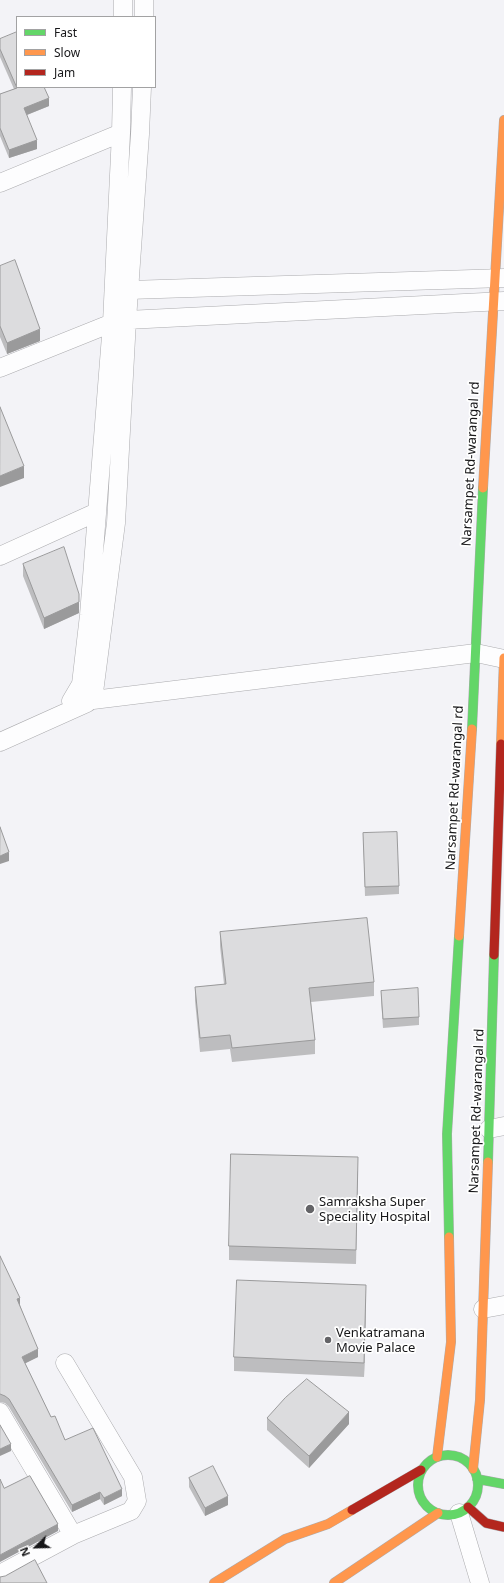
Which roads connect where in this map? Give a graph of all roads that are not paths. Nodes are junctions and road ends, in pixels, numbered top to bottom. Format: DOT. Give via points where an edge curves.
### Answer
graph roads {
  1 [pos="123,0"];
  2 [pos="144,0"];
  3 [pos="123,16"];
  4 [pos="144,16"];
  5 [pos="122,88"];
  6 [pos="142,88"];
  7 [pos="504,120"];
  8 [pos="121,133"];
  9 [pos="0,183"];
  10 [pos="499,278"];
  11 [pos="130,290"];
  12 [pos="499,302"];
  13 [pos="119,322"];
  14 [pos="0,368"];
  15 [pos="97,512"];
  16 [pos="0,556"];
  17 [pos="476,653"];
  18 [pos="504,659"];
  19 [pos="93,700"];
  20 [pos="0,742"];
  21 [pos="497,1127"];
  22 [pos="504,1305"];
  23 [pos="483,1309"];
  24 [pos="65,1363"];
  25 [pos="0,1412"];
  26 [pos="437,1457"];
  27 [pos="473,1469"];
  28 [pos="421,1470"];
  29 [pos="477,1479"];
  30 [pos="504,1484"];
  31 [pos="463,1510"];
  32 [pos="438,1513"];
  33 [pos="504,1527"];
  34 [pos="73,1535"];
  35 [pos="0,1574"];
  36 [pos="5,1583"];
  37 [pos="214,1583"];
  38 [pos="334,1583"];
  39 [pos="480,1583"];
  1 -- 3 [label="street"];
  2 -- 4 [label="street"];
  5 -- 8 [label="street"];
  6 -- 11 [label="street"];
  7 -- 10 [label="main road, Narsampet Rd-warangal rd"];
  8 -- 9 [label="street"];
  8 -- 13 [label="street"];
  10 -- 11 [label="street"];
  10 -- 12 [label="main road, Narsampet Rd-warangal rd"];
  11 -- 13 [label="street"];
  12 -- 13 [label="street"];
  12 -- 17 [label="main road, Narsampet Rd-warangal rd" via="480,540"];
  13 -- 14 [label="street"];
  13 -- 15 [label="street"];
  13 -- 19 [label="street" via="116,523"];
  15 -- 16 [label="street"];
  15 -- 19 [label="street" via="81,684 71,702"];
  17 -- 18 [label="street"];
  17 -- 19 [label="street"];
  17 -- 26 [label="main road, Narsampet Rd-warangal rd" via="447,1134 451,1342"];
  18 -- 21 [label="main road, Narsampet Rd-warangal rd"];
  19 -- 20 [label="street"];
  21 -- 23 [label="main road, Narsampet Rd-warangal rd"];
  22 -- 23 [label="street"];
  23 -- 27 [label="main road, Narsampet Rd-warangal rd" via="480,1400"];
  24 -- 34 [label="street" via="133,1477 137,1501 131,1511"];
  25 -- 34 [label="street"];
  26 -- 27 [label="main road" via="457,1456"];
  26 -- 28 [label="main road"];
  27 -- 29 [label="main road"];
  28 -- 32 [label="main road" via="418,1480 422,1500"];
  28 -- 37 [label="main road" via="328,1524 285,1538"];
  29 -- 30 [label="main road"];
  29 -- 31 [label="main road" via="478,1489 474,1499"];
  31 -- 32 [label="main road" via="449,1515"];
  31 -- 33 [label="main road" via="486,1523"];
  31 -- 39 [label="street"];
  32 -- 38 [label="main road"];
  34 -- 35 [label="street"];
  35 -- 36 [label="street"];
}
